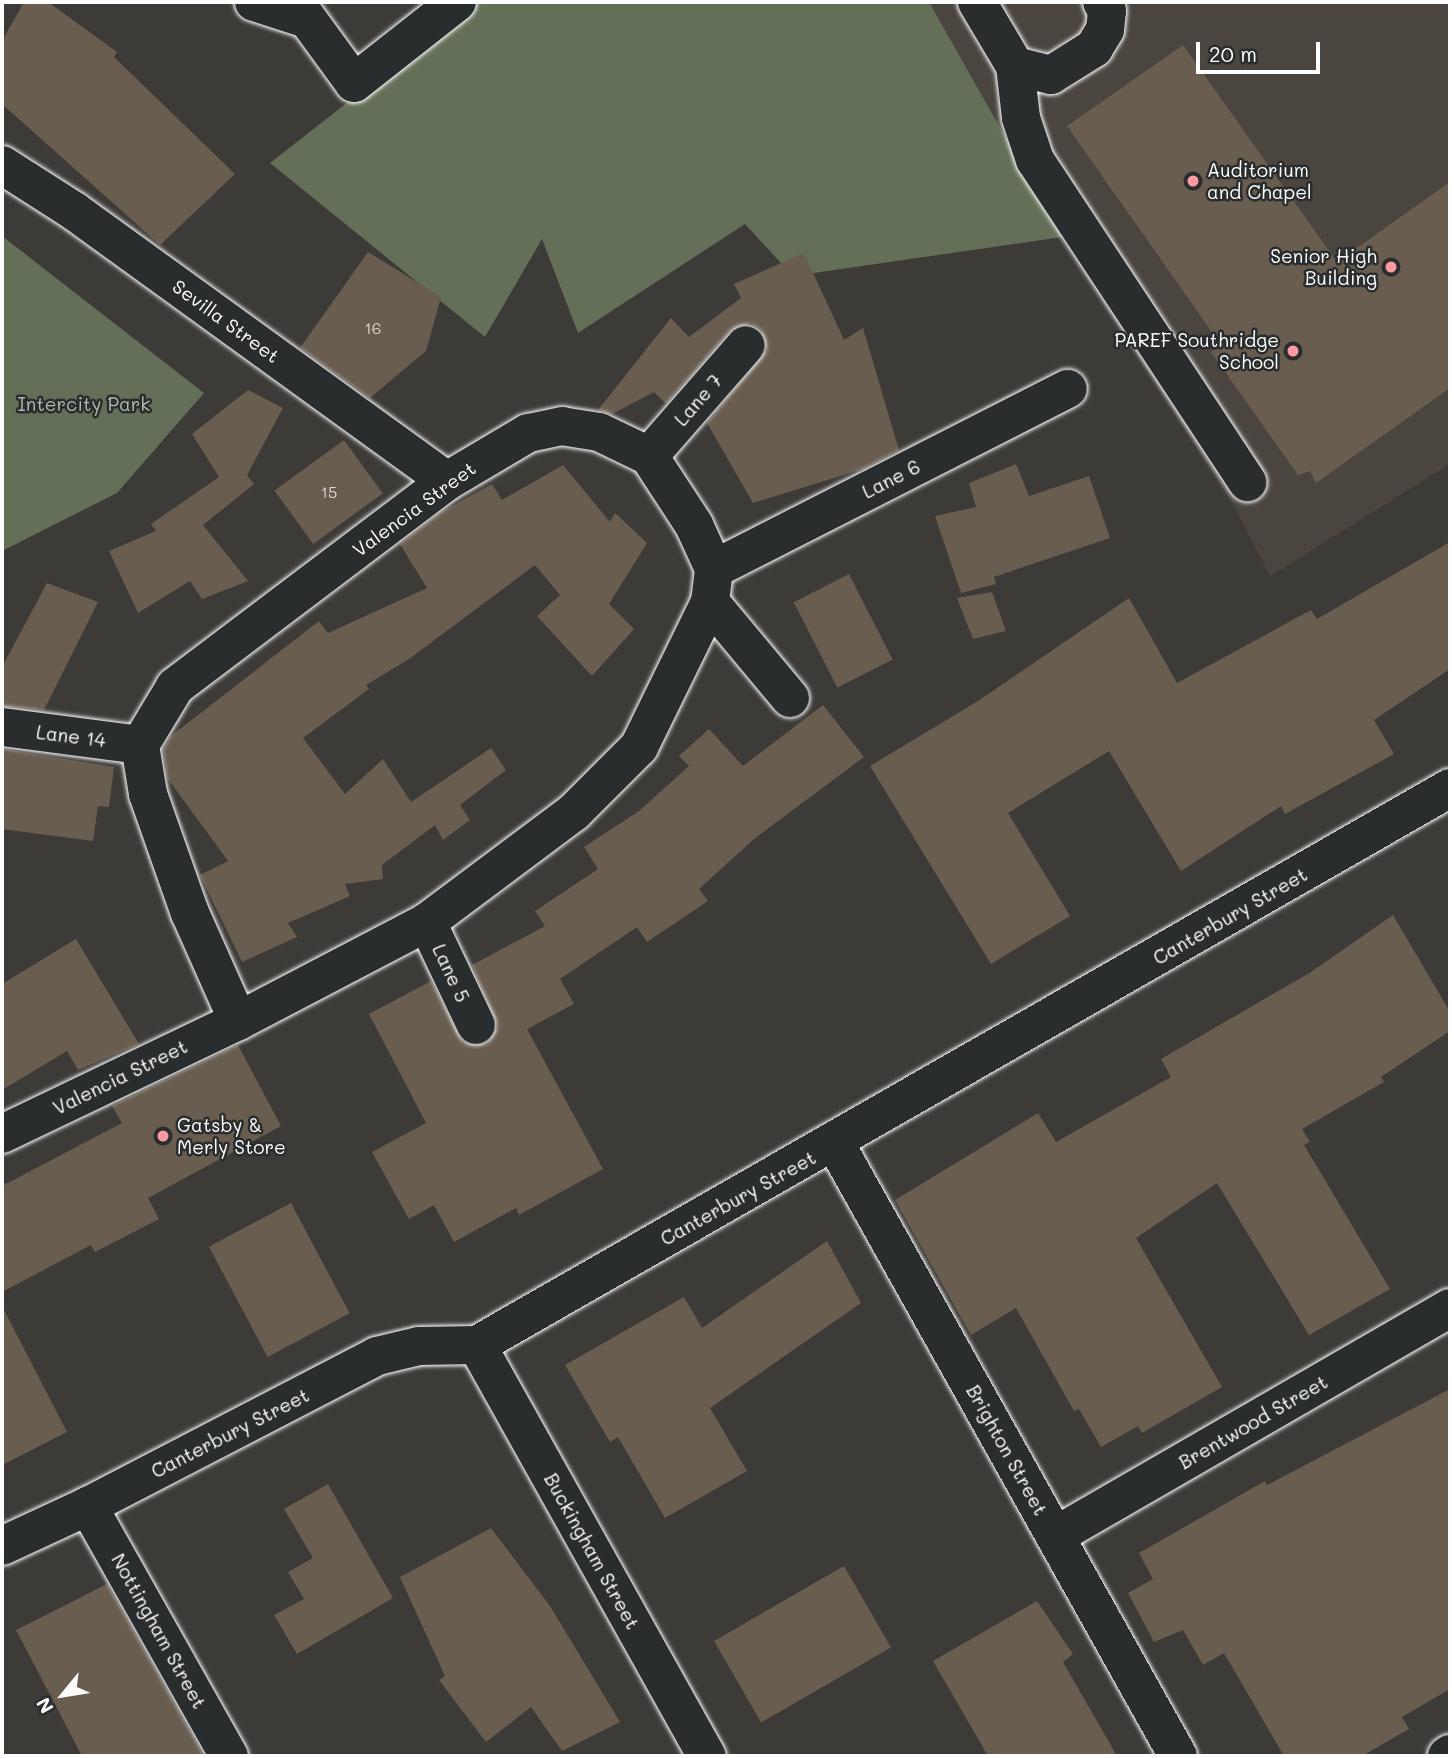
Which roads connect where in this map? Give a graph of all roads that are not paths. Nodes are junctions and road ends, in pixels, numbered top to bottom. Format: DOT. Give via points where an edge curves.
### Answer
graph roads {
  1 [pos="254,2"];
  2 [pos="457,2"];
  3 [pos="977,2"];
  4 [pos="1102,2"];
  5 [pos="301,11"];
  6 [pos="1015,66"];
  7 [pos="2,165"];
  8 [pos="746,345"];
  9 [pos="1068,389"];
  10 [pos="649,456"];
  11 [pos="447,481"];
  12 [pos="1247,482"];
  13 [pos="712,585"];
  14 [pos="790,698"];
  15 [pos="2,727"];
  16 [pos="140,745"];
  17 [pos="1450,788"];
  18 [pos="427,922"];
  19 [pos="238,1021"];
  20 [pos="476,1025"];
  21 [pos="2,1134"];
  22 [pos="835,1143"];
  23 [pos="1450,1308"];
  24 [pos="477,1345"];
  25 [pos="88,1506"];
  26 [pos="1055,1536"];
  27 [pos="2,1546"];
  28 [pos="229,1756"];
  29 [pos="707,1756"];
  30 [pos="1178,1756"];
  1 -- 5 [label="street"];
  2 -- 5 [label="street" via="354,83"];
  3 -- 6 [label="street"];
  4 -- 6 [label="street" via="1107,11 1105,30 1094,48 1051,75"];
  6 -- 12 [label="street" via="1021,118 1035,160"];
  7 -- 11 [label="street, Sevilla Street" via="74,211"];
  8 -- 10 [label="street, Lane 7"];
  9 -- 13 [label="street, Lane 6"];
  10 -- 11 [label="street, Valencia Street" via="599,432 562,426 528,433"];
  10 -- 13 [label="street" via="694,524"];
  11 -- 16 [label="street, Valencia Street" via="175,687"];
  13 -- 14 [label="street"];
  13 -- 18 [label="street, Valencia Street" via="639,747 574,812"];
  15 -- 16 [label="street, Lane 14"];
  16 -- 19 [label="street" via="148,794 190,914"];
  17 -- 22 [label="street, Canterbury Street"];
  18 -- 19 [label="street, Valencia Street"];
  18 -- 20 [label="street, Lane 5"];
  19 -- 21 [label="street, Valencia Street"];
  22 -- 24 [label="street, Canterbury Street"];
  22 -- 26 [label="street, Brighton Street"];
  23 -- 26 [label="street, Brentwood Street"];
  24 -- 25 [label="street, Canterbury Street" via="419,1346 377,1356"];
  24 -- 29 [label="street, Buckingham Street"];
  25 -- 27 [label="street, Canterbury Street"];
  25 -- 28 [label="street, Nottingham Street"];
  26 -- 30 [label="street, Brighton Street"];
}
